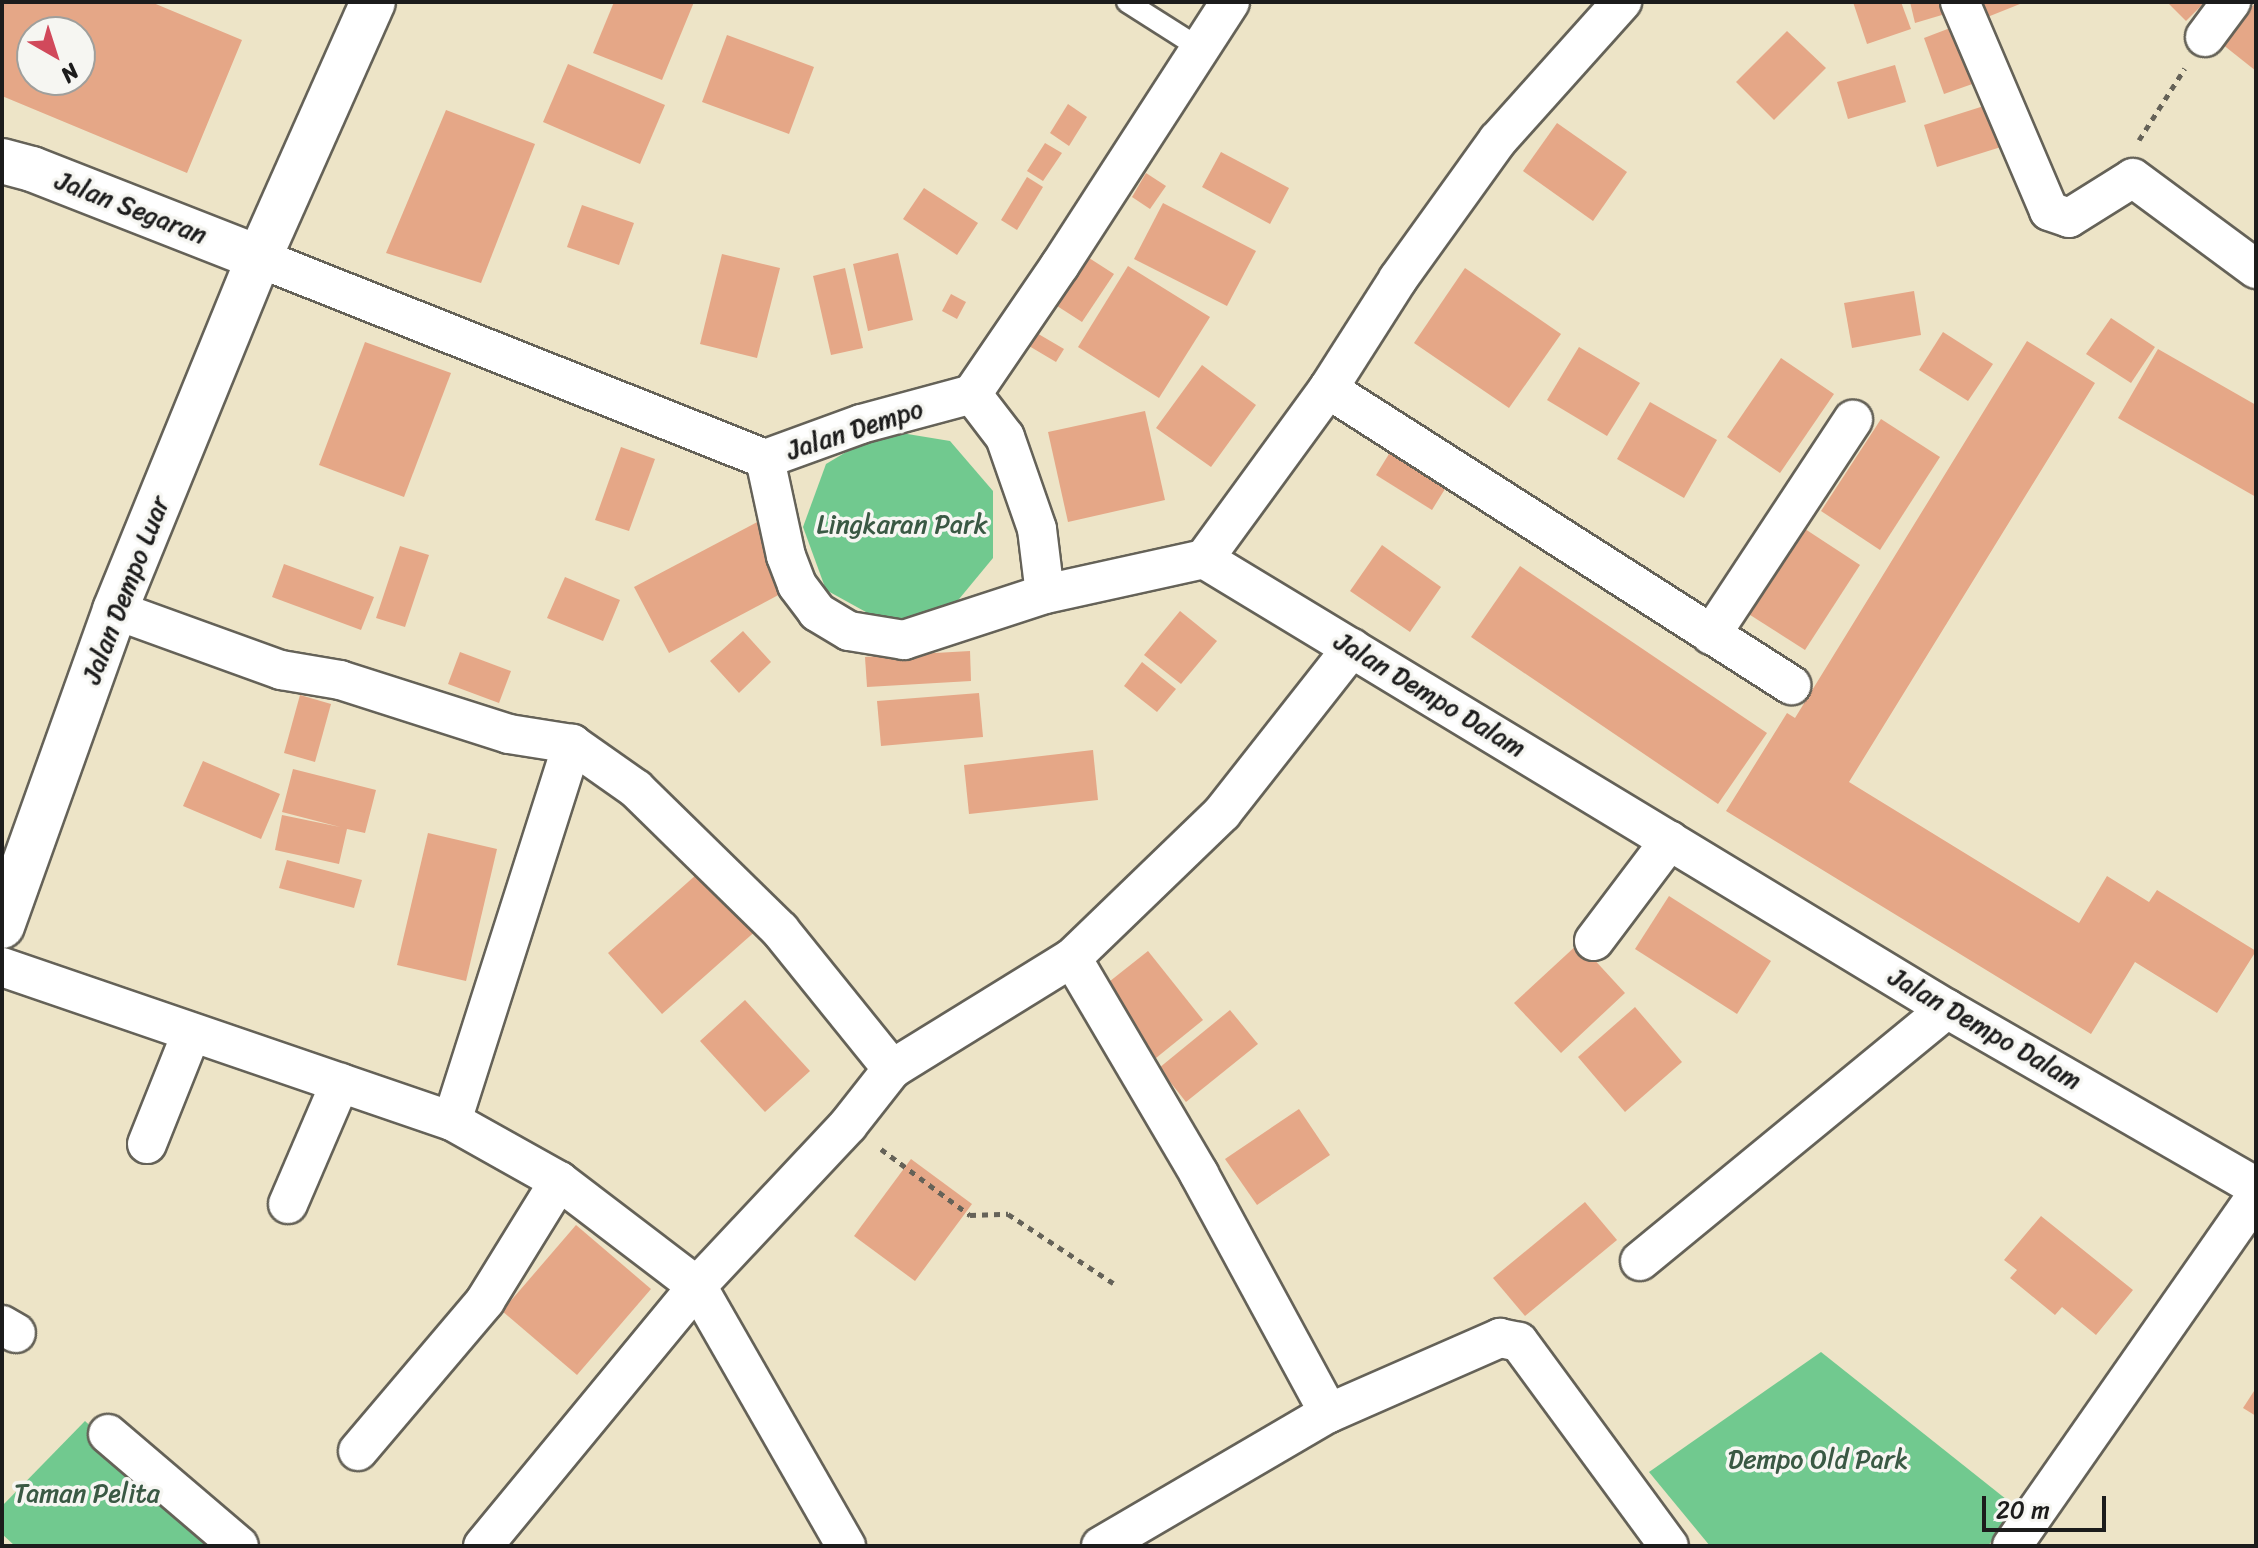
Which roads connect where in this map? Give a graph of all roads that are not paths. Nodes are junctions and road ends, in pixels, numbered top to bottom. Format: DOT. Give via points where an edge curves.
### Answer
graph roads {
  1 [pos="373,2"];
  2 [pos="1127,2"];
  3 [pos="1230,2"];
  4 [pos="1622,2"];
  5 [pos="1960,2"];
  6 [pos="2231,2"];
  7 [pos="2205,37"];
  8 [pos="1201,49"];
  9 [pos="2,161"];
  10 [pos="259,258"];
  11 [pos="2256,269"];
  12 [pos="1328,389"];
  13 [pos="972,394"];
  14 [pos="1853,420"];
  15 [pos="765,459"];
  16 [pos="1204,559"];
  17 [pos="1045,594"];
  18 [pos="115,610"];
  19 [pos="1711,635"];
  20 [pos="1352,648"];
  21 [pos="1791,685"];
  22 [pos="572,744"];
  23 [pos="1670,840"];
  24 [pos="2,926"];
  25 [pos="1594,941"];
  26 [pos="1072,958"];
  27 [pos="2,967"];
  28 [pos="1947,1009"];
  29 [pos="191,1034"];
  30 [pos="892,1069"];
  31 [pos="340,1083"];
  32 [pos="452,1121"];
  33 [pos="147,1144"];
  34 [pos="559,1181"];
  35 [pos="2256,1187"];
  36 [pos="2256,1196"];
  37 [pos="288,1204"];
  38 [pos="1640,1261"];
  39 [pos="697,1286"];
  40 [pos="1329,1413"];
  41 [pos="108,1434"];
  42 [pos="358,1451"];
  43 [pos="239,1546"];
  44 [pos="483,1546"];
  45 [pos="846,1546"];
  46 [pos="1101,1546"];
  47 [pos="1669,1546"];
  48 [pos="2012,1546"];
  1 -- 10 [label="street, Jalan Dempo Luar"];
  2 -- 8 [label="lane"];
  3 -- 8 [label="street"];
  4 -- 12 [label="street" via="1498,140 1398,279"];
  5 -- 11 [label="street" via="2049,211 2069,218 2133,178"];
  6 -- 7 [label="street"];
  8 -- 13 [label="street"];
  9 -- 10 [label="street, Jalan Segaran"];
  10 -- 15 [label="street, Jalan Dempo"];
  10 -- 18 [label="street, Jalan Dempo Luar"];
  12 -- 16 [label="street"];
  12 -- 19 [label="street"];
  13 -- 15 [label="street, Jalan Dempo" via="861,424"];
  13 -- 17 [label="street" via="1011,452 1037,529"];
  14 -- 19 [label="street"];
  15 -- 17 [label="street" via="797,585 817,612 849,631 904,640"];
  16 -- 17 [label="street"];
  16 -- 20 [label="street, Jalan Dempo Dalam"];
  18 -- 22 [label="street" via="281,670 340,680 497,731"];
  18 -- 24 [label="street, Jalan Dempo Luar"];
  19 -- 21 [label="street"];
  20 -- 23 [label="street, Jalan Dempo Dalam"];
  20 -- 26 [label="street" via="1222,813"];
  22 -- 30 [label="street" via="636,789 758,907"];
  22 -- 32 [label="street"];
  23 -- 25 [label="street"];
  23 -- 28 [label="street, Jalan Dempo Dalam"];
  26 -- 30 [label="street"];
  26 -- 40 [label="street" via="1199,1174"];
  27 -- 29 [label="street"];
  28 -- 35 [label="street, Jalan Dempo Dalam"];
  28 -- 38 [label="street"];
  29 -- 31 [label="street"];
  29 -- 33 [label="street"];
  30 -- 39 [label="street" via="848,1125"];
  31 -- 32 [label="street"];
  31 -- 37 [label="street"];
  32 -- 34 [label="street"];
  34 -- 39 [label="street"];
  34 -- 42 [label="street" via="485,1301"];
  36 -- 48 [label="street"];
  39 -- 44 [label="street"];
  39 -- 45 [label="street"];
  40 -- 46 [label="street"];
  40 -- 47 [label="street" via="1500,1338 1519,1342"];
  41 -- 43 [label="street"];
}
